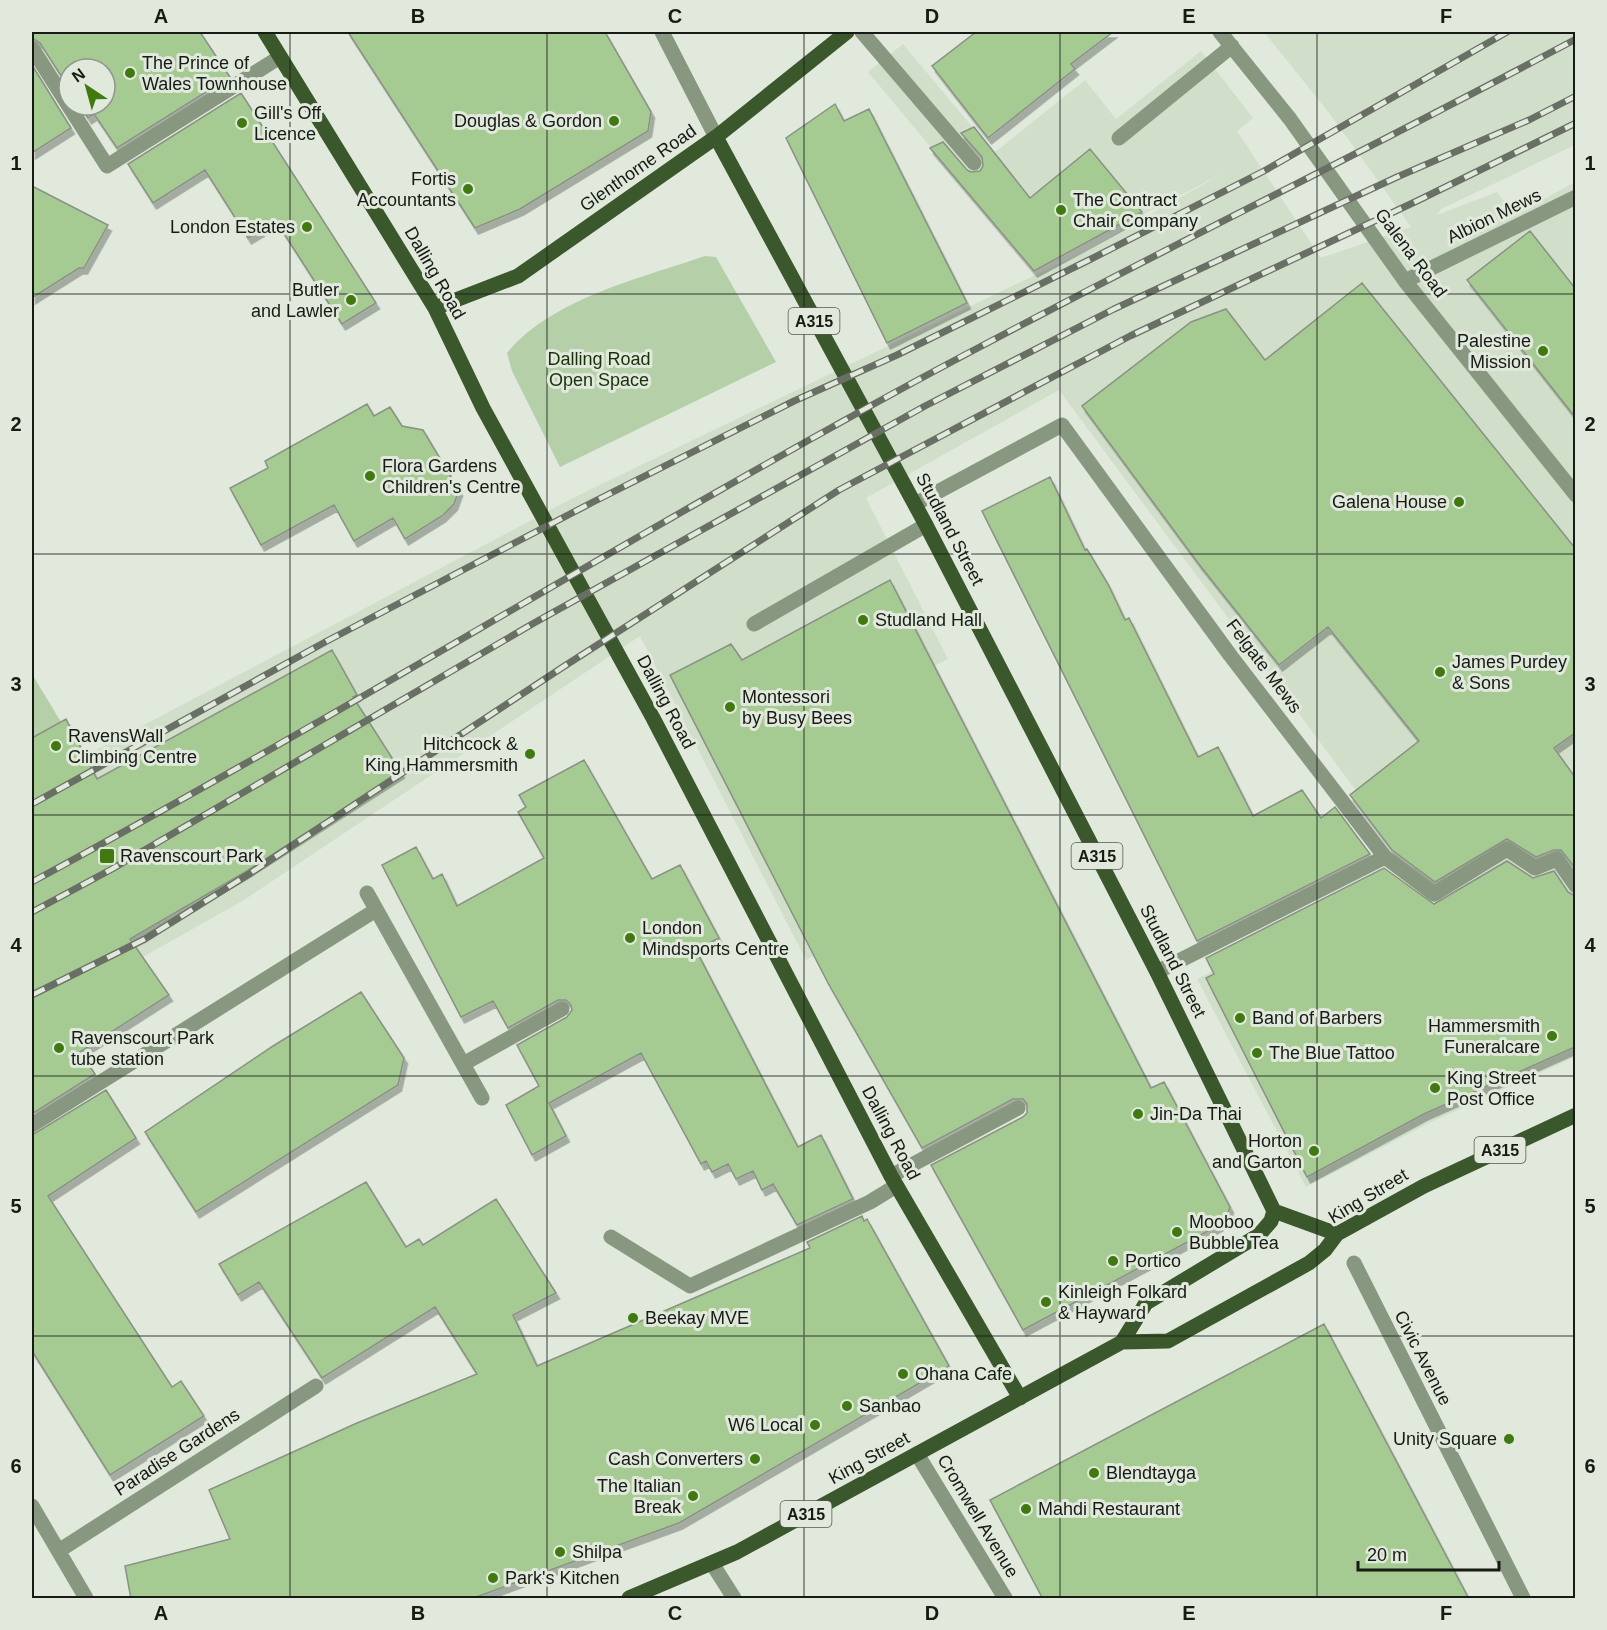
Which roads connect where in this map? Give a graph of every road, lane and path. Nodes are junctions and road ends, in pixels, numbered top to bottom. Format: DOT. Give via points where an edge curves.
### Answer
graph roads {
  1 [pos="265,32"];
  2 [pos="662,32"];
  3 [pos="847,32"];
  4 [pos="862,32"];
  5 [pos="1220,32"];
  6 [pos="1232,46"];
  7 [pos="32,48"];
  8 [pos="280,57"];
  9 [pos="716,137"];
  10 [pos="1119,138"];
  11 [pos="974,163"];
  12 [pos="1573,203"];
  13 [pos="1406,281"];
  14 [pos="435,308"];
  15 [pos="1575,495"];
  16 [pos="915,504"];
  17 [pos="926,525"];
  18 [pos="754,624"];
  19 [pos="1385,857"];
  20 [pos="1575,886"];
  21 [pos="367,893"];
  22 [pos="376,910"];
  23 [pos="1157,972"];
  24 [pos="562,1009"];
  25 [pos="463,1064"];
  26 [pos="482,1098"];
  27 [pos="1018,1108"];
  28 [pos="1575,1114"];
  29 [pos="32,1125"];
  30 [pos="893,1181"];
  31 [pos="1274,1211"];
  32 [pos="1336,1234"];
  33 [pos="611,1237"];
  34 [pos="1354,1263"];
  35 [pos="1122,1342"];
  36 [pos="316,1386"];
  37 [pos="1020,1398"];
  38 [pos="917,1454"];
  39 [pos="32,1506"];
  40 [pos="60,1550"];
  41 [pos="712,1564"];
  42 [pos="86,1599"];
  43 [pos="629,1599"];
  44 [pos="734,1599"];
  45 [pos="1005,1599"];
  46 [pos="1523,1599"];
  1 -- 8 [label="main road, Dalling Road"];
  2 -- 9 [label="street, Studland Street"];
  3 -- 9 [label="main road, Glenthorne Road"];
  4 -- 11 [label="street"];
  5 -- 6 [label="street, Galena Road"];
  6 -- 10 [label="street"];
  6 -- 13 [label="street, Galena Road" via="1290,119"];
  7 -- 8 [label="street" via="107,166"];
  8 -- 14 [label="main road, Dalling Road"];
  9 -- 14 [label="main road, Glenthorne Road" via="518,276"];
  9 -- 16 [label="main road, Studland Street / A315"];
  12 -- 13 [label="street, Albion Mews"];
  13 -- 15 [label="street, Galena Road"];
  14 -- 30 [label="main road, Dalling Road" via="483,408 653,718"];
  16 -- 17 [label="main road, Studland Street / A315"];
  16 -- 19 [label="street, Felgate Mews" via="1062,425 1230,655"];
  17 -- 18 [label="street"];
  17 -- 23 [label="main road, Studland Street / A315"];
  19 -- 20 [label="street" via="1434,894 1507,849 1535,868 1557,859"];
  19 -- 23 [label="street"];
  21 -- 22 [label="street"];
  22 -- 25 [label="street"];
  22 -- 29 [label="street"];
  23 -- 31 [label="main road, Studland Street / A315"];
  24 -- 25 [label="street"];
  25 -- 26 [label="street"];
  27 -- 30 [label="street"];
  28 -- 32 [label="main road, King Street / A315" via="1424,1186"];
  30 -- 33 [label="street" via="870,1202 690,1286"];
  30 -- 37 [label="main road, Dalling Road"];
  31 -- 32 [label="main road"];
  31 -- 35 [label="main road" via="1259,1236 1146,1302"];
  32 -- 35 [label="main road, King Street / A315" via="1309,1263 1168,1341"];
  34 -- 46 [label="street, Civic Avenue"];
  35 -- 37 [label="main road, King Street / A315"];
  36 -- 40 [label="street, Paradise Gardens"];
  37 -- 38 [label="main road, King Street / A315"];
  38 -- 41 [label="main road, King Street / A315"];
  38 -- 45 [label="street, Cromwell Avenue"];
  39 -- 40 [label="street"];
  40 -- 42 [label="street"];
  41 -- 43 [label="main road, King Street / A315"];
  41 -- 44 [label="street"];
}
